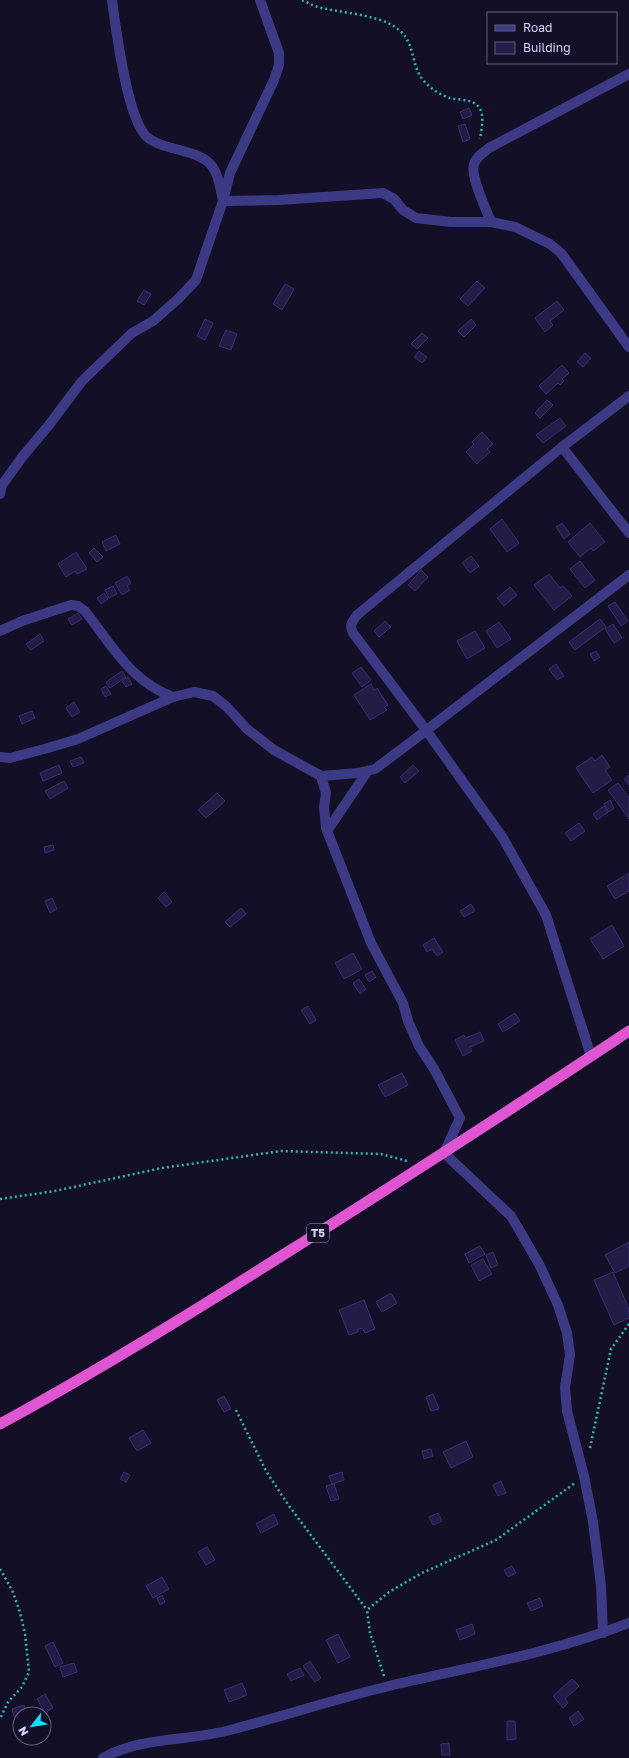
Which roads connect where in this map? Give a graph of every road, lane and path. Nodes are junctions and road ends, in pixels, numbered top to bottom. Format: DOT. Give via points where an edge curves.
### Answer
graph roads {
  1 [pos="112,0"];
  2 [pos="260,0"];
  3 [pos="302,0"];
  4 [pos="629,74"];
  5 [pos="477,158"];
  6 [pos="223,201"];
  7 [pos="491,222"];
  8 [pos="629,347"];
  9 [pos="629,396"];
  10 [pos="562,447"];
  11 [pos="0,494"];
  12 [pos="629,533"];
  13 [pos="629,575"];
  14 [pos="0,631"];
  15 [pos="173,697"];
  16 [pos="426,730"];
  17 [pos="0,757"];
  18 [pos="367,772"];
  19 [pos="321,776"];
  20 [pos="327,831"];
  21 [pos="629,1032"];
  22 [pos="591,1056"];
  23 [pos="444,1153"];
  24 [pos="424,1166"];
  25 [pos="0,1199"];
  26 [pos="629,1324"];
  27 [pos="236,1410"];
  28 [pos="0,1424"];
  29 [pos="588,1454"];
  30 [pos="584,1476"];
  31 [pos="0,1569"];
  32 [pos="367,1610"];
  33 [pos="629,1623"];
  34 [pos="603,1633"];
  35 [pos="387,1686"];
  36 [pos="0,1718"];
  37 [pos="103,1758"];
  1 -- 6 [label="street" via="132,109 139,125 147,137 161,145 204,158 214,167"];
  2 -- 6 [label="street" via="279,53 279,65 230,173"];
  3 -- 5 [label="path" via="320,8 377,19 399,30 411,46 426,84 449,97 470,100 480,108 482,116"];
  4 -- 5 [label="street" via="489,148"];
  5 -- 7 [label="street" via="473,165 475,177"];
  6 -- 7 [label="street" via="383,193 416,218 450,222"];
  6 -- 11 [label="street" via="196,280 153,320 132,333 82,382 2,485"];
  7 -- 8 [label="street" via="515,227 535,236 561,253"];
  9 -- 10 [label="street"];
  10 -- 12 [label="street"];
  10 -- 16 [label="street" via="357,615 351,623 353,634"];
  13 -- 16 [label="street"];
  14 -- 15 [label="street" via="56,609 78,606 85,611 129,669 160,692"];
  15 -- 17 [label="street" via="78,739 10,758"];
  15 -- 19 [label="street" via="194,692 213,696 247,729 274,750"];
  16 -- 18 [label="street" via="375,769"];
  16 -- 22 [label="street" via="503,838 546,915"];
  18 -- 19 [label="street"];
  18 -- 20 [label="street"];
  19 -- 20 [label="street" via="326,793"];
  20 -- 23 [label="street" via="371,943 403,1003 419,1046 460,1118"];
  21 -- 22 [label="highway, T5"];
  22 -- 23 [label="highway, T5"];
  23 -- 24 [label="highway, T5"];
  23 -- 30 [label="street" via="511,1216 539,1264 558,1305 567,1333 570,1355 565,1387 567,1410"];
  24 -- 25 [label="path" via="381,1154 281,1151 162,1168 55,1191"];
  24 -- 28 [label="highway, T5" via="156,1334"];
  26 -- 29 [label="path" via="611,1349"];
  27 -- 32 [label="path" via="266,1471"];
  30 -- 32 [label="path" via="496,1540 422,1573 389,1592"];
  30 -- 34 [label="street" via="597,1552"];
  31 -- 36 [label="path" via="19,1609 29,1672 22,1687 8,1702"];
  32 -- 35 [label="path" via="370,1633"];
  33 -- 34 [label="street"];
  34 -- 35 [label="street" via="525,1655"];
  35 -- 37 [label="street" via="224,1731 132,1745"];
}
